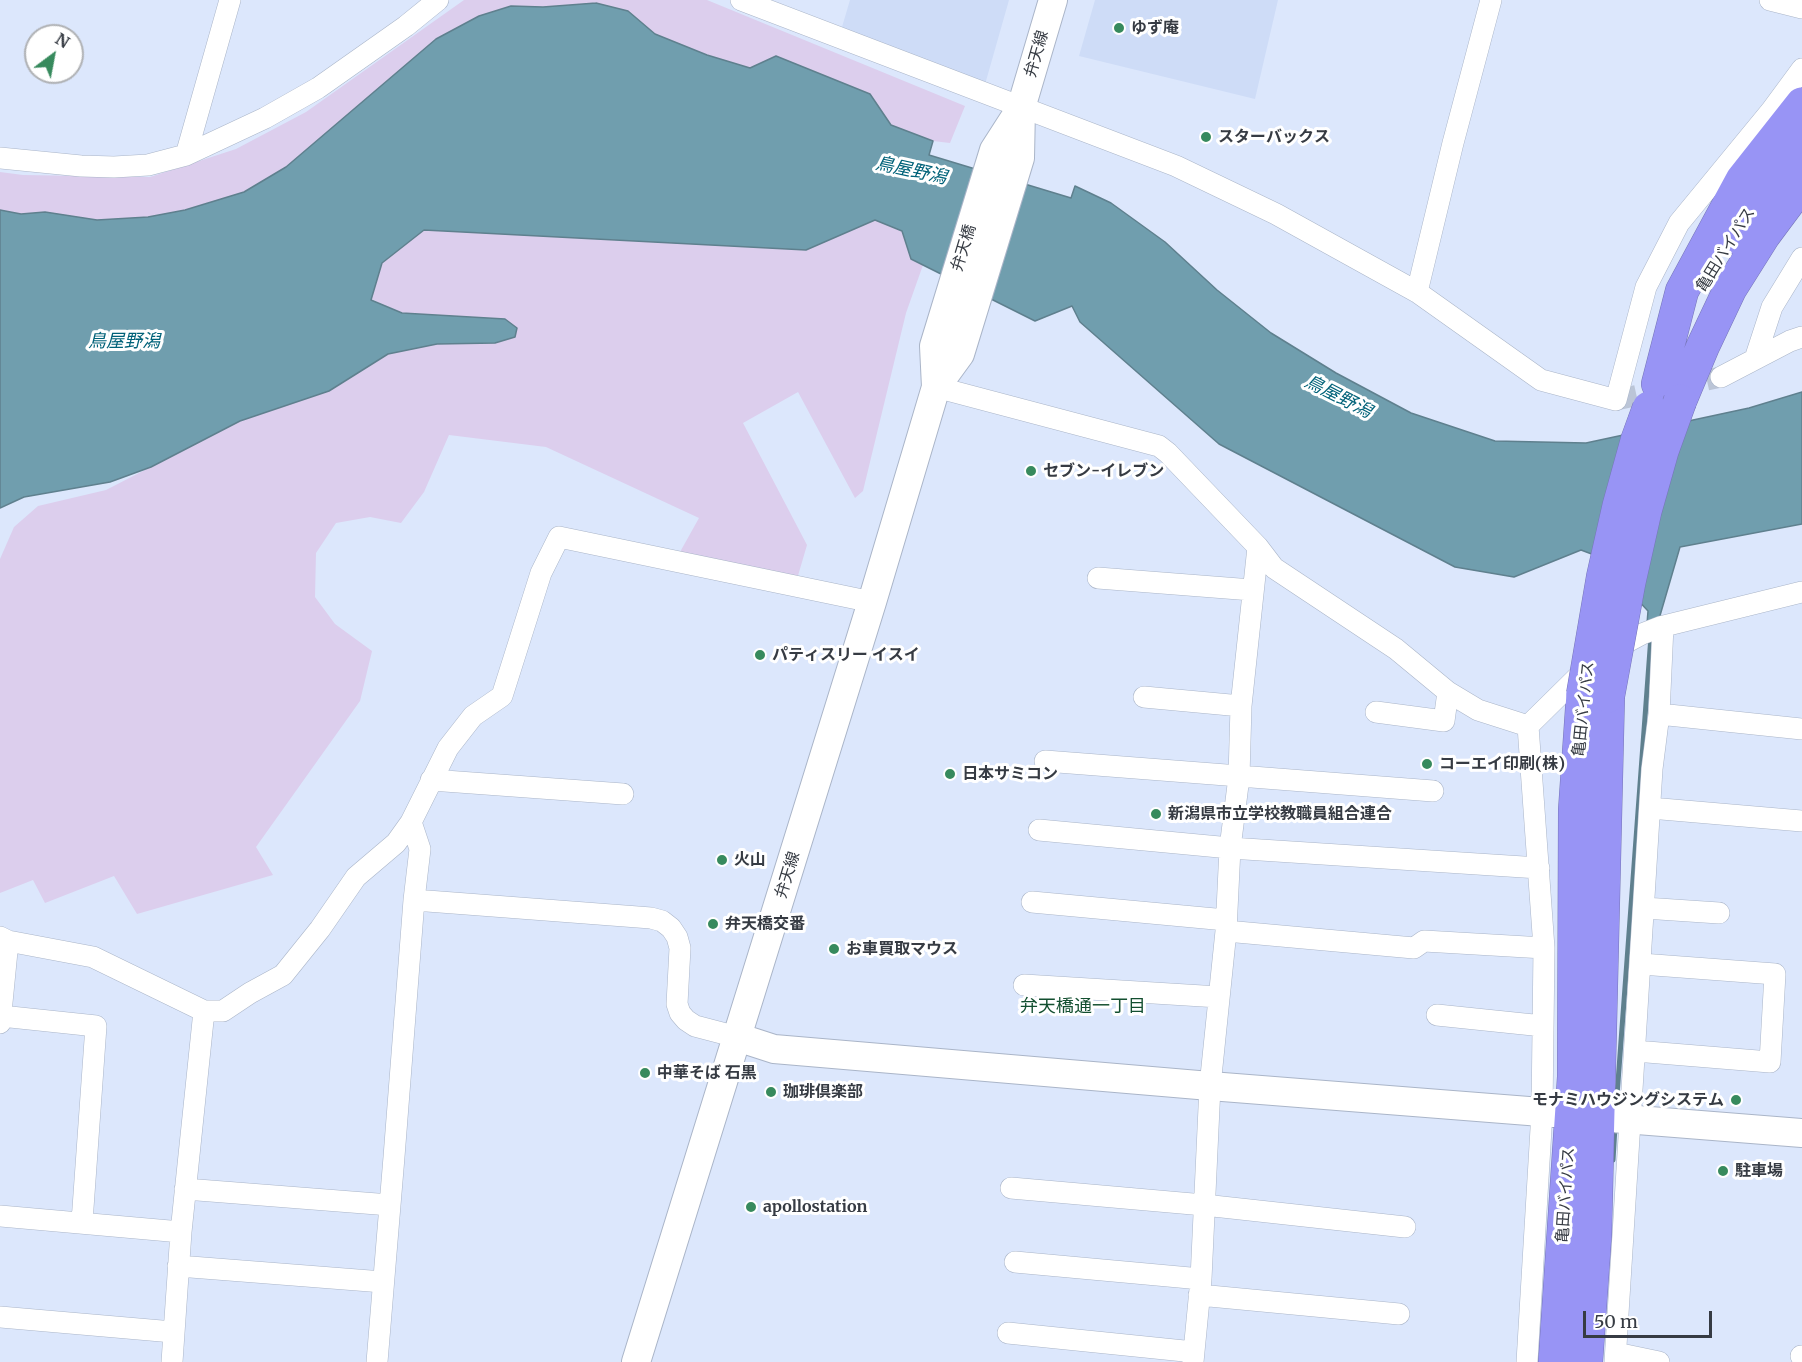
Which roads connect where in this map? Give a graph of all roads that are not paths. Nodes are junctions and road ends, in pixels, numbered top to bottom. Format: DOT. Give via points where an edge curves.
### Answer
graph roads {
  1 [pos="230,0"];
  2 [pos="438,0"];
  3 [pos="741,0"];
  4 [pos="1053,0"];
  5 [pos="1491,0"];
  6 [pos="1770,0"];
  7 [pos="1802,8"];
  8 [pos="1802,69"];
  9 [pos="1802,104"];
  10 [pos="1021,108"];
  11 [pos="1802,142"];
  12 [pos="1007,154"];
  13 [pos="186,155"];
  14 [pos="0,158"];
  15 [pos="1802,183"];
  16 [pos="1802,258"];
  17 [pos="1416,292"];
  18 [pos="1802,337"];
  19 [pos="1755,359"];
  20 [pos="1721,377"];
  21 [pos="936,387"];
  22 [pos="1662,397"];
  23 [pos="1258,547"];
  24 [pos="1098,578"];
  25 [pos="1252,590"];
  26 [pos="1802,592"];
  27 [pos="872,602"];
  28 [pos="1655,629"];
  29 [pos="1448,692"];
  30 [pos="1595,695"];
  31 [pos="1150,701"];
  32 [pos="1241,706"];
  33 [pos="1376,712"];
  34 [pos="1659,714"];
  35 [pos="1527,726"];
  36 [pos="1802,729"];
  37 [pos="1045,761"];
  38 [pos="1239,777"];
  39 [pos="431,780"];
  40 [pos="1433,791"];
  41 [pos="623,794"];
  42 [pos="1650,808"];
  43 [pos="1802,821"];
  44 [pos="411,822"];
  45 [pos="1039,830"];
  46 [pos="1230,848"];
  47 [pos="1539,868"];
  48 [pos="414,900"];
  49 [pos="1032,902"];
  50 [pos="1644,908"];
  51 [pos="1719,913"];
  52 [pos="1226,925"];
  53 [pos="4,939"];
  54 [pos="1544,948"];
  55 [pos="1641,964"];
  56 [pos="2,975"];
  57 [pos="1024,985"];
  58 [pos="1219,997"];
  59 [pos="204,1011"];
  60 [pos="1437,1015"];
  61 [pos="1,1016"];
  62 [pos="0,1023"];
  63 [pos="1543,1026"];
  64 [pos="737,1037"];
  65 [pos="1635,1051"];
  66 [pos="1210,1086"];
  67 [pos="1548,1113"];
  68 [pos="1622,1120"];
  69 [pos="1802,1133"];
  70 [pos="1011,1188"];
  71 [pos="185,1189"];
  72 [pos="390,1205"];
  73 [pos="1204,1205"];
  74 [pos="0,1216"];
  75 [pos="82,1222"];
  76 [pos="1405,1227"];
  77 [pos="181,1232"];
  78 [pos="1015,1262"];
  79 [pos="178,1266"];
  80 [pos="383,1282"];
  81 [pos="1200,1287"];
  82 [pos="1399,1314"];
  83 [pos="0,1317"];
  84 [pos="173,1332"];
  85 [pos="1008,1333"];
  86 [pos="1193,1357"];
  87 [pos="1606,1359"];
  88 [pos="172,1362"];
  89 [pos="376,1362"];
  90 [pos="636,1362"];
  91 [pos="1527,1362"];
  92 [pos="1555,1362"];
  93 [pos="1659,1362"];
  1 -- 13 [label="street"];
  2 -- 13 [label="street" via="318,88"];
  3 -- 10 [label="street"];
  4 -- 10 [label="street, 弁天線"];
  5 -- 17 [label="street"];
  6 -- 7 [label="street"];
  8 -- 17 [label="street" via="1679,223 1646,287 1616,400 1541,380"];
  9 -- 22 [label="highway" via="1742,180 1682,291"];
  10 -- 12 [label="street, 弁天線"];
  10 -- 17 [label="street" via="1176,166 1276,214"];
  11 -- 22 [label="highway, 亀田バイパス" via="1738,227 1698,294"];
  12 -- 21 [label="street, 弁天橋"];
  13 -- 14 [label="street" via="148,165 114,167"];
  15 -- 22 [label="highway, 亀田バイパス" via="1731,289 1703,346"];
  16 -- 19 [label="street" via="1772,307"];
  18 -- 19 [label="street"];
  19 -- 20 [label="street"];
  21 -- 23 [label="street" via="1159,446"];
  21 -- 27 [label="street, 弁天線"];
  22 -- 30 [label="highway, 亀田バイパス, bridge" via="1637,441 1603,577"];
  23 -- 25 [label="street"];
  23 -- 29 [label="street" via="1274,568 1396,649"];
  24 -- 25 [label="street"];
  25 -- 32 [label="street"];
  26 -- 28 [label="street"];
  27 -- 39 [label="street" via="559,537 541,573 502,696 472,716"];
  27 -- 64 [label="street, 弁天線"];
  28 -- 34 [label="street"];
  28 -- 35 [label="street" via="1597,658"];
  29 -- 33 [label="street" via="1444,721"];
  29 -- 35 [label="street" via="1478,710"];
  30 -- 87 [label="highway, 亀田バイパス" via="1595,1234"];
  30 -- 92 [label="highway, 亀田バイパス" via="1575,810 1574,1077"];
  31 -- 32 [label="street"];
  32 -- 38 [label="street"];
  34 -- 36 [label="street"];
  34 -- 42 [label="street"];
  35 -- 47 [label="street"];
  37 -- 38 [label="street"];
  38 -- 40 [label="street"];
  38 -- 46 [label="street"];
  39 -- 41 [label="street"];
  39 -- 44 [label="street"];
  42 -- 43 [label="street"];
  42 -- 50 [label="street"];
  44 -- 48 [label="street" via="420,849"];
  44 -- 59 [label="street" via="396,843 356,877 283,975 223,1011"];
  45 -- 46 [label="street"];
  46 -- 47 [label="street"];
  46 -- 52 [label="street"];
  47 -- 54 [label="street"];
  48 -- 64 [label="street" via="662,921 677,937 680,948 680,1013 694,1026"];
  48 -- 72 [label="street"];
  49 -- 52 [label="street"];
  50 -- 51 [label="street"];
  50 -- 55 [label="street"];
  52 -- 54 [label="street" via="1414,948 1424,941"];
  52 -- 58 [label="street"];
  53 -- 56 [label="street"];
  53 -- 59 [label="street" via="93,957"];
  54 -- 63 [label="street"];
  55 -- 65 [label="street"];
  55 -- 65 [label="street" via="1775,974 1770,1062"];
  56 -- 61 [label="street"];
  57 -- 58 [label="street"];
  58 -- 66 [label="street"];
  59 -- 71 [label="street"];
  60 -- 63 [label="street"];
  61 -- 62 [label="street"];
  61 -- 75 [label="street" via="96,1026"];
  63 -- 67 [label="street"];
  64 -- 66 [label="street" via="774,1048"];
  64 -- 90 [label="street, 弁天線"];
  65 -- 68 [label="street"];
  66 -- 67 [label="street"];
  66 -- 73 [label="street"];
  67 -- 91 [label="street"];
  68 -- 69 [label="street"];
  68 -- 87 [label="street"];
  70 -- 73 [label="street"];
  71 -- 72 [label="street"];
  71 -- 77 [label="street"];
  72 -- 80 [label="street"];
  73 -- 76 [label="street"];
  73 -- 81 [label="street"];
  74 -- 75 [label="street"];
  75 -- 77 [label="street"];
  77 -- 79 [label="street"];
  78 -- 81 [label="street"];
  79 -- 80 [label="street"];
  79 -- 84 [label="street"];
  80 -- 89 [label="street"];
  81 -- 82 [label="street"];
  81 -- 86 [label="street"];
  83 -- 84 [label="street"];
  84 -- 88 [label="street"];
  85 -- 86 [label="street"];
  87 -- 93 [label="street"];
}
